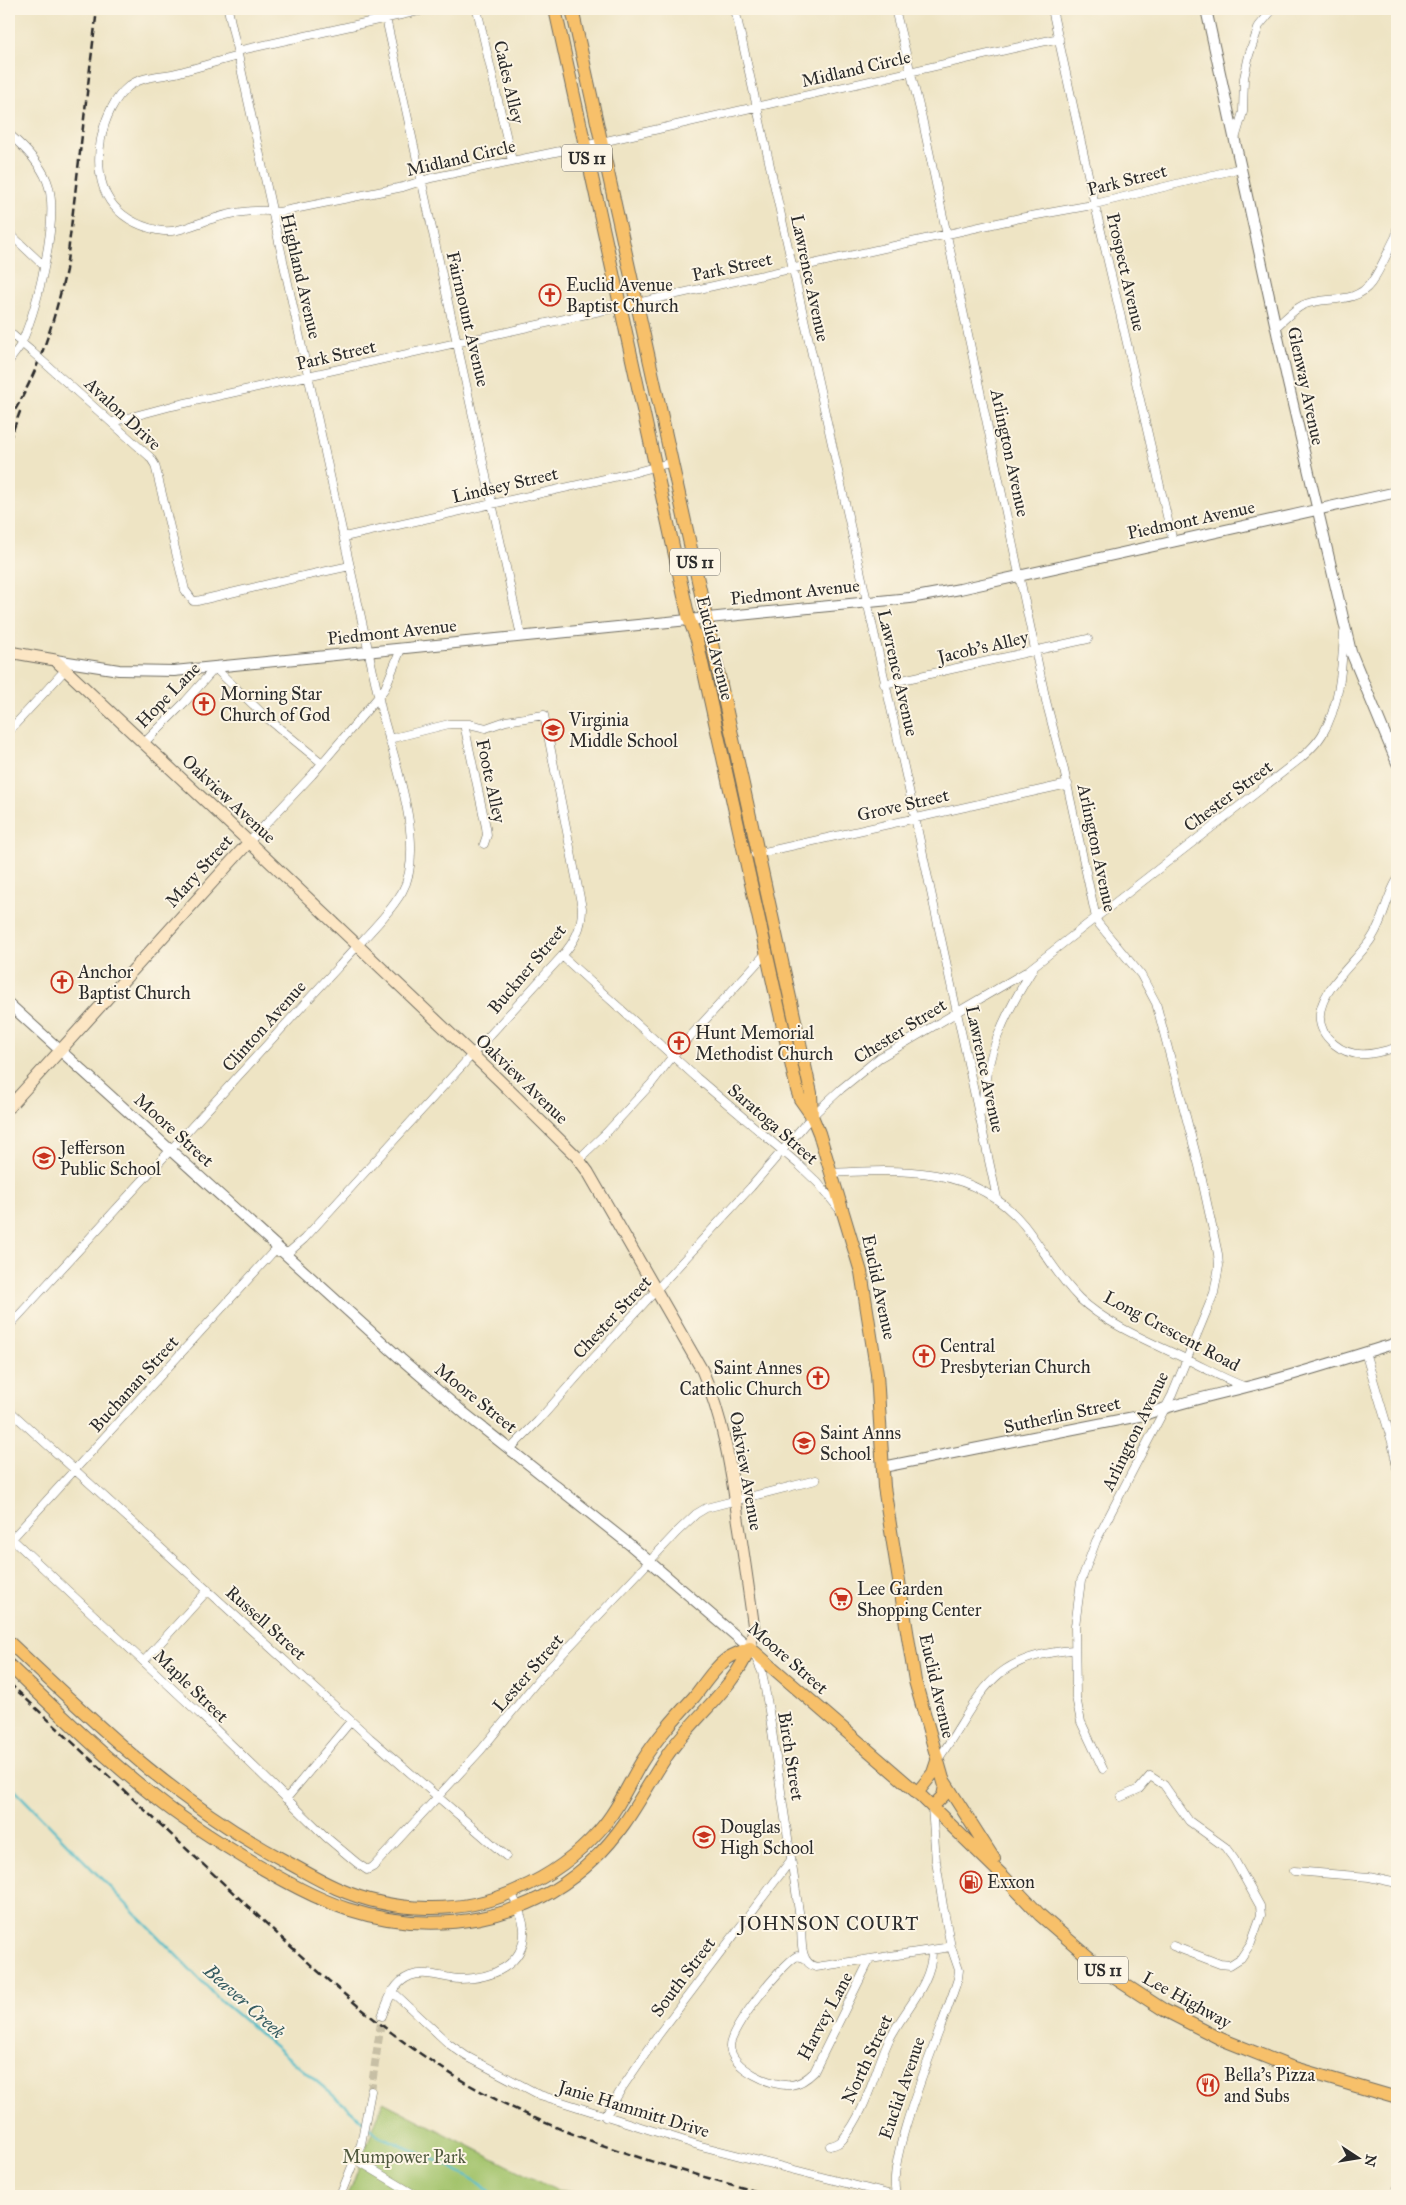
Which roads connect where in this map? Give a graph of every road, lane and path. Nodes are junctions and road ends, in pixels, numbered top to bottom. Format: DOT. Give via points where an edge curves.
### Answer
graph roads {
  1 [pos="228,9"];
  2 [pos="384,9"];
  3 [pos="428,9"];
  4 [pos="477,9"];
  5 [pos="555,9"];
  6 [pos="572,9"];
  7 [pos="735,9"];
  8 [pos="895,9"];
  9 [pos="1052,9"];
  10 [pos="1206,9"];
  11 [pos="1273,9"];
  12 [pos="386,18"];
  13 [pos="1059,38"];
  14 [pos="238,54"];
  15 [pos="910,72"];
  16 [pos="756,107"];
  17 [pos="9,134"];
  18 [pos="1235,141"];
  19 [pos="603,142"];
  20 [pos="584,146"];
  21 [pos="512,161"];
  22 [pos="1241,168"];
  23 [pos="421,182"];
  24 [pos="1095,204"];
  25 [pos="272,211"];
  26 [pos="1397,229"];
  27 [pos="9,233"];
  28 [pos="947,235"];
  29 [pos="44,265"];
  30 [pos="792,269"];
  31 [pos="637,303"];
  32 [pos="621,306"];
  33 [pos="1276,327"];
  34 [pos="9,332"];
  35 [pos="21,343"];
  36 [pos="458,344"];
  37 [pos="9,361"];
  38 [pos="308,377"];
  39 [pos="112,422"];
  40 [pos="673,462"];
  41 [pos="657,466"];
  42 [pos="1397,492"];
  43 [pos="493,503"];
  44 [pos="1318,510"];
  45 [pos="344,537"];
  46 [pos="1173,542"];
  47 [pos="350,566"];
  48 [pos="1020,575"];
  49 [pos="867,602"];
  50 [pos="707,618"];
  51 [pos="690,619"];
  52 [pos="1344,625"];
  53 [pos="521,636"];
  54 [pos="1088,639"];
  55 [pos="401,649"];
  56 [pos="1036,651"];
  57 [pos="9,652"];
  58 [pos="369,652"];
  59 [pos="55,660"];
  60 [pos="215,668"];
  61 [pos="65,670"];
  62 [pos="884,684"];
  63 [pos="379,696"];
  64 [pos="464,724"];
  65 [pos="9,731"];
  66 [pos="389,739"];
  67 [pos="144,743"];
  68 [pos="322,763"];
  69 [pos="1397,763"];
  70 [pos="740,774"];
  71 [pos="727,777"];
  72 [pos="1068,784"];
  73 [pos="915,818"];
  74 [pos="249,842"];
  75 [pos="484,844"];
  76 [pos="751,855"];
  77 [pos="1397,880"];
  78 [pos="1096,918"];
  79 [pos="777,940"];
  80 [pos="357,945"];
  81 [pos="766,952"];
  82 [pos="562,956"];
  83 [pos="1035,965"];
  84 [pos="9,1004"];
  85 [pos="957,1012"];
  86 [pos="790,1029"];
  87 [pos="1395,1048"];
  88 [pos="60,1050"];
  89 [pos="472,1055"];
  90 [pos="673,1056"];
  91 [pos="9,1107"];
  92 [pos="812,1116"];
  93 [pos="982,1126"];
  94 [pos="170,1150"];
  95 [pos="781,1150"];
  96 [pos="580,1162"];
  97 [pos="831,1173"];
  98 [pos="997,1198"];
  99 [pos="846,1219"];
  100 [pos="284,1252"];
  101 [pos="657,1291"];
  102 [pos="9,1326"];
  103 [pos="1397,1344"];
  104 [pos="1365,1352"];
  105 [pos="1187,1359"];
  106 [pos="1247,1387"];
  107 [pos="1164,1408"];
  108 [pos="9,1410"];
  109 [pos="510,1449"];
  110 [pos="883,1467"];
  111 [pos="1397,1468"];
  112 [pos="75,1471"];
  113 [pos="816,1480"];
  114 [pos="736,1500"];
  115 [pos="10,1539"];
  116 [pos="650,1561"];
  117 [pos="208,1590"];
  118 [pos="9,1642"];
  119 [pos="750,1648"];
  120 [pos="1074,1650"];
  121 [pos="144,1661"];
  122 [pos="9,1665"];
  123 [pos="351,1721"];
  124 [pos="937,1761"];
  125 [pos="1103,1769"];
  126 [pos="943,1778"];
  127 [pos="917,1793"];
  128 [pos="437,1797"];
  129 [pos="1121,1797"];
  130 [pos="286,1799"];
  131 [pos="932,1807"];
  132 [pos="506,1856"];
  133 [pos="351,1859"];
  134 [pos="791,1860"];
  135 [pos="1294,1871"];
  136 [pos="1004,1877"];
  137 [pos="1397,1883"];
  138 [pos="512,1893"];
  139 [pos="518,1908"];
  140 [pos="1173,1946"];
  141 [pos="951,1947"];
  142 [pos="932,1950"];
  143 [pos="804,1958"];
  144 [pos="870,1959"];
  145 [pos="392,1991"];
  146 [pos="382,2016"];
  147 [pos="371,2091"];
  148 [pos="1396,2096"];
  149 [pos="605,2117"];
  150 [pos="830,2146"];
  151 [pos="355,2159"];
  152 [pos="1397,2189"];
  153 [pos="340,2196"];
  154 [pos="417,2196"];
  155 [pos="896,2196"];
  156 [pos="1394,2196"];
  1 -- 14 [label="street, Highland Avenue"];
  2 -- 12 [label="street, Fairmount Avenue"];
  3 -- 12 [label="street, Midland Circle"];
  4 -- 21 [label="street, Cades Alley"];
  5 -- 20 [label="main road, Euclid Avenue / US 11"];
  6 -- 19 [label="main road, Euclid Avenue / US 11"];
  7 -- 16 [label="street, Lawrence Avenue"];
  8 -- 15 [label="street, Arlington Avenue"];
  9 -- 13 [label="street, Prospect Avenue"];
  10 -- 18 [label="street, Glenway Avenue"];
  11 -- 18 [label="street" via="1259,26 1249,55 1244,78 1243,112"];
  12 -- 14 [label="street, Midland Circle"];
  12 -- 23 [label="street, Fairmount Avenue"];
  13 -- 15 [label="street, Midland Circle"];
  13 -- 24 [label="street, Prospect Avenue"];
  14 -- 25 [label="street, Highland Avenue"];
  14 -- 25 [label="street, Midland Circle" via="145,78 128,88 112,107 101,134 102,184 111,202 123,214 160,231 175,231 214,218 259,209"];
  15 -- 16 [label="street, Midland Circle"];
  15 -- 28 [label="street, Arlington Avenue"];
  16 -- 19 [label="street, Midland Circle"];
  16 -- 30 [label="street, Lawrence Avenue"];
  17 -- 29 [label="street" via="43,172 51,193 52,217"];
  18 -- 22 [label="street, Glenway Avenue"];
  19 -- 20 [label="street, Midland Circle"];
  19 -- 31 [label="main road, Euclid Avenue / US 11"];
  20 -- 21 [label="street, Midland Circle"];
  20 -- 32 [label="main road, Euclid Avenue / US 11"];
  21 -- 23 [label="street, Midland Circle"];
  22 -- 24 [label="street, Park Street"];
  22 -- 33 [label="street, Glenway Avenue"];
  23 -- 25 [label="street, Midland Circle"];
  23 -- 36 [label="street, Fairmount Avenue"];
  24 -- 28 [label="street, Park Street"];
  24 -- 46 [label="street, Prospect Avenue"];
  25 -- 38 [label="street, Highland Avenue"];
  26 -- 33 [label="street" via="1370,284 1363,290 1344,299 1304,304"];
  27 -- 29 [label="street"];
  28 -- 30 [label="street, Park Street"];
  28 -- 48 [label="street, Arlington Avenue"];
  29 -- 35 [label="street"];
  30 -- 31 [label="street, Park Street"];
  30 -- 49 [label="street, Lawrence Avenue"];
  31 -- 32 [label="street, Park Street"];
  31 -- 40 [label="main road, Euclid Avenue / US 11"];
  32 -- 36 [label="street, Park Street"];
  32 -- 41 [label="main road, Euclid Avenue / US 11"];
  33 -- 44 [label="street, Glenway Avenue"];
  34 -- 35 [label="street, Avalon Drive"];
  35 -- 37 [label="street"];
  35 -- 39 [label="street, Avalon Drive, bridge"];
  36 -- 38 [label="street, Park Street"];
  36 -- 43 [label="street, Fairmount Avenue"];
  38 -- 39 [label="street, Park Street"];
  38 -- 45 [label="street, Highland Avenue"];
  39 -- 47 [label="street, Avalon Drive" via="155,465 185,590 192,600 197,602"];
  40 -- 41 [label="street, Lindsey Street"];
  40 -- 50 [label="main road, Euclid Avenue / US 11"];
  41 -- 43 [label="street, Lindsey Street"];
  41 -- 51 [label="main road, Euclid Avenue / US 11"];
  42 -- 44 [label="street, Piedmont Avenue"];
  43 -- 45 [label="street, Lindsey Street"];
  43 -- 53 [label="street, Fairmount Avenue"];
  44 -- 46 [label="street, Piedmont Avenue"];
  44 -- 52 [label="street, Glenway Avenue"];
  45 -- 47 [label="street, Highland Avenue"];
  46 -- 48 [label="street, Piedmont Avenue"];
  47 -- 58 [label="street, Highland Avenue"];
  48 -- 49 [label="street, Piedmont Avenue" via="927,596"];
  48 -- 56 [label="street, Arlington Avenue"];
  49 -- 50 [label="street, Piedmont Avenue"];
  49 -- 62 [label="street, Lawrence Avenue"];
  50 -- 51 [label="street, Piedmont Avenue"];
  50 -- 70 [label="main road, Euclid Avenue / US 11"];
  51 -- 53 [label="street, Piedmont Avenue"];
  51 -- 71 [label="main road, Euclid Avenue / US 11"];
  52 -- 69 [label="street, Glenway Avenue" via="1351,652"];
  52 -- 78 [label="street, Chester Street" via="1343,659 1332,713 1316,743 1292,766"];
  53 -- 55 [label="street, Piedmont Avenue"];
  54 -- 56 [label="street, Jacob's Alley"];
  55 -- 58 [label="street, Piedmont Avenue"];
  55 -- 63 [label="street, Mary Street"];
  56 -- 62 [label="street, Jacob's Alley"];
  56 -- 72 [label="street, Arlington Avenue"];
  57 -- 59 [label="main road, Piedmont Avenue"];
  58 -- 60 [label="street, Piedmont Avenue"];
  58 -- 63 [label="street, Highland Avenue"];
  59 -- 60 [label="street, Piedmont Avenue" via="143,672"];
  59 -- 61 [label="main road, Oakview Avenue"];
  60 -- 67 [label="street, Hope Lane"];
  60 -- 68 [label="street"];
  61 -- 65 [label="street"];
  61 -- 67 [label="main road, Oakview Avenue"];
  62 -- 73 [label="street, Lawrence Avenue"];
  63 -- 66 [label="street, Clinton Avenue"];
  63 -- 68 [label="street, Mary Street"];
  64 -- 66 [label="street" via="449,724"];
  64 -- 75 [label="street, Foote Alley" via="486,827"];
  64 -- 82 [label="street, Buckner Street" via="486,728 541,714 545,717 582,908 578,935"];
  66 -- 80 [label="street, Clinton Avenue" via="410,827 411,863 401,893"];
  67 -- 74 [label="main road, Oakview Avenue"];
  68 -- 74 [label="street, Mary Street"];
  70 -- 71 [label="street"];
  70 -- 76 [label="main road, Euclid Avenue / US 11"];
  71 -- 76 [label="main road, Euclid Avenue / US 11"];
  72 -- 73 [label="street, Grove Street"];
  72 -- 78 [label="street, Arlington Avenue"];
  73 -- 76 [label="street, Grove Street"];
  73 -- 85 [label="street, Lawrence Avenue"];
  74 -- 80 [label="main road, Oakview Avenue"];
  74 -- 88 [label="main road, Mary Street"];
  76 -- 79 [label="main road, Euclid Avenue / US 11"];
  76 -- 81 [label="main road, Euclid Avenue / US 11"];
  77 -- 87 [label="street" via="1372,938 1333,983 1321,1010 1327,1036 1342,1050 1361,1055"];
  78 -- 83 [label="street, Chester Street"];
  78 -- 105 [label="street, Arlington Avenue" via="1141,975 1156,1004 1210,1211 1218,1254 1217,1281"];
  79 -- 81 [label="street"];
  79 -- 86 [label="main road, Euclid Avenue / US 11"];
  80 -- 89 [label="main road, Oakview Avenue"];
  80 -- 94 [label="street, Clinton Avenue"];
  81 -- 86 [label="main road, Euclid Avenue / US 11"];
  81 -- 90 [label="street"];
  82 -- 89 [label="street, Buckner Street"];
  82 -- 90 [label="street, Saratoga Street"];
  83 -- 85 [label="street, Chester Street"];
  83 -- 93 [label="street" via="1010,1006 995,1044 983,1097"];
  84 -- 88 [label="street, Moore Street"];
  85 -- 92 [label="street, Chester Street" via="878,1058"];
  85 -- 93 [label="street, Lawrence Avenue"];
  86 -- 92 [label="main road, Euclid Avenue / US 11" via="797,1090"];
  88 -- 91 [label="main road, Mary Street"];
  88 -- 94 [label="street, Moore Street"];
  89 -- 96 [label="main road, Oakview Avenue"];
  89 -- 100 [label="street, Buckner Street" via="304,1239 292,1251"];
  90 -- 95 [label="street, Saratoga Street"];
  90 -- 96 [label="street"];
  92 -- 95 [label="street, Chester Street"];
  92 -- 97 [label="main road, Euclid Avenue / US 11"];
  93 -- 98 [label="street, Lawrence Avenue"];
  94 -- 100 [label="street, Moore Street"];
  94 -- 102 [label="street, Clinton Avenue"];
  95 -- 99 [label="street, Saratoga Street" via="818,1183"];
  95 -- 101 [label="street, Chester Street"];
  96 -- 101 [label="main road, Oakview Avenue"];
  97 -- 98 [label="street, Long Crescent Road" via="940,1175 971,1184"];
  97 -- 99 [label="main road, Euclid Avenue / US 11"];
  98 -- 105 [label="street, Long Crescent Road" via="1024,1225 1080,1299 1112,1321"];
  99 -- 110 [label="main road, Euclid Avenue / US 11" via="861,1272 871,1332"];
  100 -- 109 [label="street, Moore Street" via="429,1383"];
  100 -- 112 [label="street, Buchanan Street" via="273,1252"];
  101 -- 109 [label="street, Chester Street"];
  101 -- 114 [label="main road, Oakview Avenue" via="712,1393"];
  103 -- 104 [label="street, Long Crescent Road"];
  104 -- 106 [label="street, Long Crescent Road"];
  104 -- 111 [label="street"];
  105 -- 106 [label="street, Long Crescent Road"];
  105 -- 107 [label="street, Arlington Avenue"];
  106 -- 107 [label="street, Sutherlin Street"];
  107 -- 110 [label="street, Sutherlin Street" via="1081,1429"];
  107 -- 120 [label="street, Arlington Avenue" via="1086,1567 1076,1606"];
  108 -- 112 [label="street, Russell Street"];
  109 -- 116 [label="street, Moore Street"];
  110 -- 124 [label="main road, Euclid Avenue / US 11" via="915,1681"];
  112 -- 115 [label="street, Buchanan Street"];
  112 -- 117 [label="street, Russell Street"];
  113 -- 114 [label="street"];
  114 -- 116 [label="street, Lester Street" via="696,1514"];
  114 -- 119 [label="main road, Oakview Avenue" via="754,1629"];
  115 -- 121 [label="street, Maple Street"];
  116 -- 119 [label="street, Moore Street"];
  116 -- 128 [label="street, Lester Street" via="538,1680 481,1750"];
  117 -- 121 [label="street"];
  117 -- 123 [label="street, Russell Street"];
  118 -- 138 [label="main road" via="120,1746 186,1799 252,1844 335,1887 370,1900 432,1908 476,1903"];
  119 -- 127 [label="main road, Moore Street"];
  119 -- 134 [label="street, Birch Street" via="762,1672"];
  119 -- 138 [label="main road" via="727,1659 714,1671 656,1741 613,1814 598,1832 566,1861"];
  119 -- 139 [label="main road" via="739,1670 671,1749 628,1820 610,1843 560,1886"];
  120 -- 124 [label="street" via="1025,1658 996,1675 980,1693"];
  120 -- 125 [label="street, Arlington Avenue" via="1079,1716"];
  121 -- 130 [label="street, Maple Street"];
  122 -- 139 [label="main road" via="166,1806 237,1854 321,1898 368,1915 408,1922 477,1919"];
  123 -- 128 [label="street, Russell Street"];
  123 -- 130 [label="street"];
  124 -- 126 [label="main road, Euclid Avenue / US 11"];
  124 -- 127 [label="main road" via="933,1774"];
  126 -- 131 [label="main road" via="942,1796"];
  126 -- 136 [label="main road, Euclid Avenue"];
  127 -- 131 [label="main road, Moore Street"];
  128 -- 132 [label="street, Russell Street"];
  128 -- 133 [label="street, Lester Street" via="373,1867 365,1869"];
  129 -- 140 [label="street" via="1139,1789 1150,1776 1161,1783 1190,1821 1225,1847 1260,1906 1260,1919 1251,1943 1235,1963 1220,1964"];
  130 -- 133 [label="street, Maple Street"];
  131 -- 136 [label="main road, Lee Highway / US 11"];
  131 -- 141 [label="street, Euclid Avenue" via="936,1861"];
  134 -- 143 [label="street, Birch Street"];
  134 -- 149 [label="street, South Street" via="659,2034"];
  135 -- 137 [label="street" via="1369,1876"];
  136 -- 148 [label="main road, Lee Highway / US 11" via="1040,1915 1107,1973 1189,2024 1264,2057"];
  138 -- 139 [label="street"];
  139 -- 145 [label="street" via="524,1939 515,1959 502,1970 465,1978 418,1974 402,1980"];
  141 -- 142 [label="street"];
  141 -- 155 [label="street, Euclid Avenue" via="957,1962 958,1978 904,2132 893,2183"];
  142 -- 144 [label="street"];
  142 -- 150 [label="street, North Street" via="930,1967 889,2041 855,2120 843,2139"];
  143 -- 144 [label="street" via="816,1967"];
  143 -- 144 [label="street, Harvey Lane" via="796,1956 780,1972 744,2016 730,2041 733,2056 739,2063 774,2083 792,2085 814,2072"];
  145 -- 146 [label="street"];
  145 -- 149 [label="street, Janie Hammitt Drive" via="449,2044 484,2067 540,2095"];
  147 -- 151 [label="street" via="365,2128"];
  149 -- 155 [label="street, Janie Hammitt Drive" via="701,2146"];
  151 -- 153 [label="street"];
  151 -- 154 [label="street"];
  152 -- 156 [label="street"];
}
